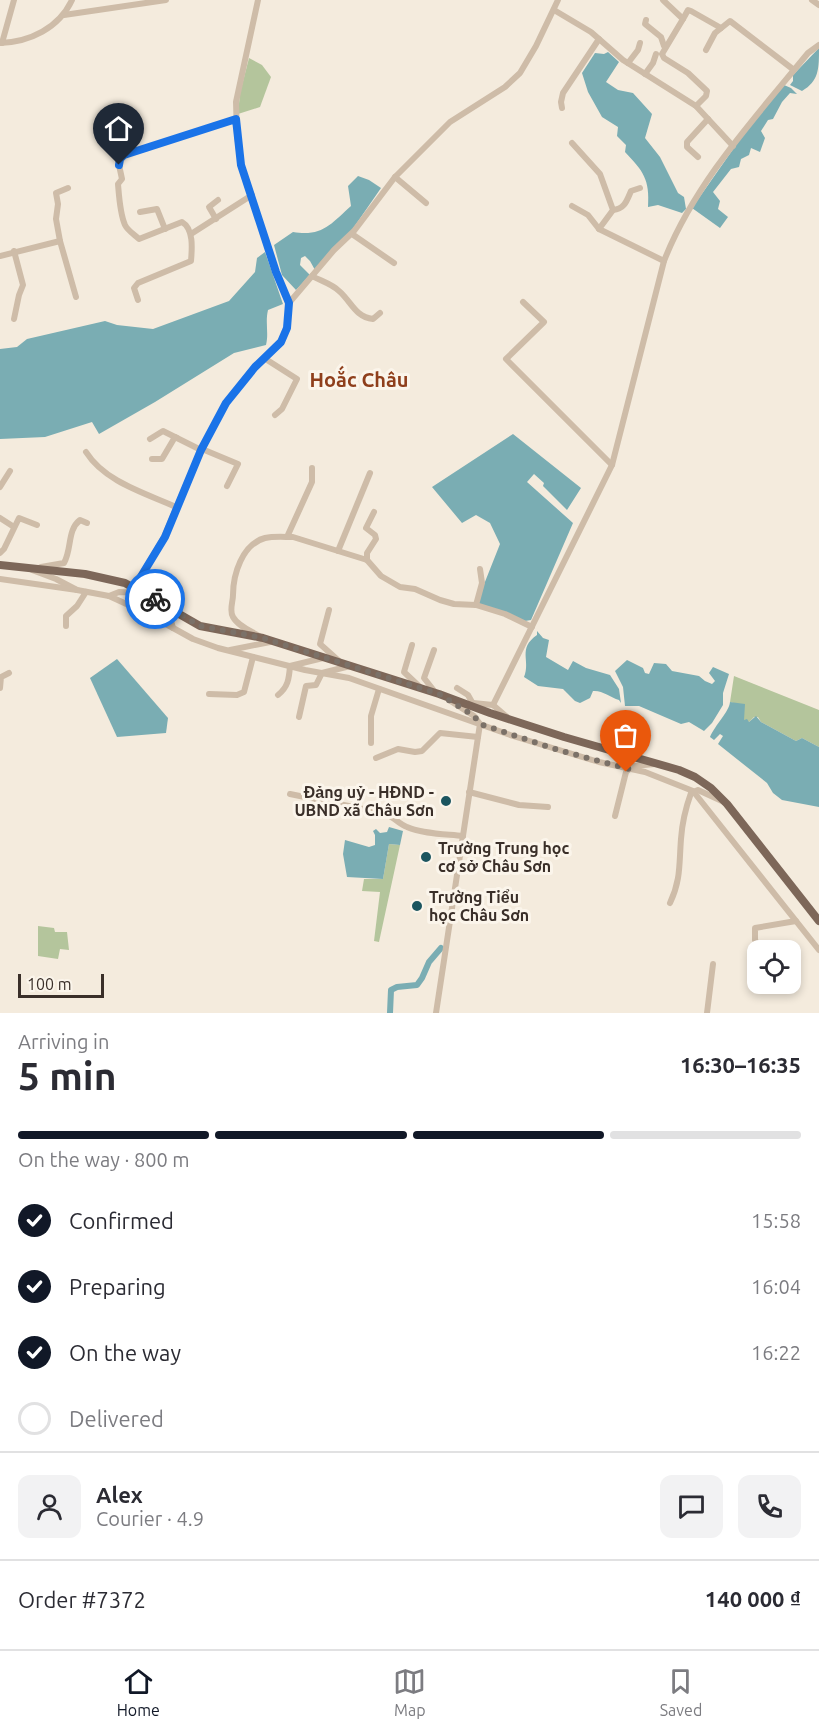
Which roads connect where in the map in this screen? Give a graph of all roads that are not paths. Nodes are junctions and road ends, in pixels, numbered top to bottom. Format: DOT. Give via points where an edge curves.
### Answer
graph roads {
  1 [pos="14,0"];
  2 [pos="72,0"];
  3 [pos="96,0"];
  4 [pos="166,0"];
  5 [pos="258,0"];
  6 [pos="558,0"];
  7 [pos="663,0"];
  8 [pos="812,0"];
  9 [pos="819,5"];
  10 [pos="97,9"];
  11 [pos="554,10"];
  12 [pos="64,15"];
  13 [pos="683,19"];
  14 [pos="646,20"];
  15 [pos="721,28"];
  16 [pos="600,39"];
  17 [pos="1,43"];
  18 [pos="640,43"];
  19 [pos="819,45"];
  20 [pos="664,47"];
  21 [pos="706,50"];
  22 [pos="656,54"];
  23 [pos="628,63"];
  24 [pos="794,70"];
  25 [pos="645,74"];
  26 [pos="696,106"];
  27 [pos="562,108"];
  28 [pos="236,119"];
  29 [pos="708,119"];
  30 [pos="572,142"];
  31 [pos="733,146"];
  32 [pos="698,157"];
  33 [pos="395,177"];
  34 [pos="68,188"];
  35 [pos="640,188"];
  36 [pos="252,195"];
  37 [pos="218,200"];
  38 [pos="426,203"];
  39 [pos="573,206"];
  40 [pos="613,210"];
  41 [pos="140,212"];
  42 [pos="216,219"];
  43 [pos="165,229"];
  44 [pos="600,229"];
  45 [pos="191,234"];
  46 [pos="352,234"];
  47 [pos="60,242"];
  48 [pos="14,251"];
  49 [pos="0,256"];
  50 [pos="664,261"];
  51 [pos="394,263"];
  52 [pos="312,276"];
  53 [pos="76,297"];
  54 [pos="138,300"];
  55 [pos="522,302"];
  56 [pos="289,303"];
  57 [pos="380,313"];
  58 [pos="14,319"];
  59 [pos="264,358"];
  60 [pos="275,415"];
  61 [pos="177,438"];
  62 [pos="150,439"];
  63 [pos="201,450"];
  64 [pos="86,452"];
  65 [pos="152,459"];
  66 [pos="612,465"];
  67 [pos="312,468"];
  68 [pos="10,471"];
  69 [pos="370,473"];
  70 [pos="227,486"];
  71 [pos="0,487"];
  72 [pos="176,507"];
  73 [pos="374,512"];
  74 [pos="0,518"];
  75 [pos="87,523"];
  76 [pos="37,525"];
  77 [pos="14,527"];
  78 [pos="287,537"];
  79 [pos="338,551"];
  80 [pos="0,553"];
  81 [pos="366,560"];
  82 [pos="0,565"];
  83 [pos="30,569"];
  84 [pos="480,569"];
  85 [pos="0,579"];
  86 [pos="134,588"];
  87 [pos="77,590"];
  88 [pos="86,592"];
  89 [pos="147,595"];
  90 [pos="109,596"];
  91 [pos="476,605"];
  92 [pos="329,610"];
  93 [pos="66,626"];
  94 [pos="532,627"];
  95 [pos="173,628"];
  96 [pos="266,640"];
  97 [pos="412,645"];
  98 [pos="226,650"];
  99 [pos="434,650"];
  100 [pos="253,657"];
  101 [pos="323,658"];
  102 [pos="347,665"];
  103 [pos="290,666"];
  104 [pos="9,673"];
  105 [pos="322,673"];
  106 [pos="0,688"];
  107 [pos="421,688"];
  108 [pos="457,688"];
  109 [pos="379,689"];
  110 [pos="437,693"];
  111 [pos="209,694"];
  112 [pos="278,695"];
  113 [pos="474,705"];
  114 [pos="493,705"];
  115 [pos="299,717"];
  116 [pos="510,720"];
  117 [pos="480,724"];
  118 [pos="478,737"];
  119 [pos="371,743"];
  120 [pos="376,758"];
  121 [pos="662,764"];
  122 [pos="629,769"];
  123 [pos="693,791"];
  124 [pos="469,792"];
  125 [pos="290,794"];
  126 [pos="727,804"];
  127 [pos="548,807"];
  128 [pos="615,816"];
  129 [pos="463,836"];
  130 [pos="670,903"];
  131 [pos="796,921"];
  132 [pos="819,921"];
  133 [pos="754,940"];
  134 [pos="819,950"];
  135 [pos="713,964"];
  136 [pos="436,1013"];
  137 [pos="707,1013"];
  1 -- 17 [label="street"];
  2 -- 12 [label="street"];
  3 -- 10 [label="street"];
  4 -- 10 [label="street"];
  5 -- 28 [label="street" via="236,102"];
  6 -- 11 [label="street"];
  7 -- 13 [label="street"];
  8 -- 9 [label="street"];
  10 -- 12 [label="street"];
  11 -- 16 [label="street"];
  11 -- 33 [label="street" via="520,73 450,122"];
  12 -- 17 [label="street" via="44,31"];
  13 -- 15 [label="street" via="688,10"];
  13 -- 20 [label="street"];
  14 -- 20 [label="street" via="645,24 665,42"];
  15 -- 21 [label="street"];
  15 -- 24 [label="street" via="730,21"];
  16 -- 23 [label="street"];
  16 -- 27 [label="street" via="563,93"];
  18 -- 23 [label="street"];
  19 -- 24 [label="street"];
  20 -- 26 [label="street" via="664,58 707,91"];
  22 -- 25 [label="street"];
  23 -- 25 [label="street"];
  24 -- 31 [label="street"];
  25 -- 26 [label="street"];
  26 -- 29 [label="street"];
  28 -- 36 [label="street" via="241,165"];
  28 -- 43 [label="street" via="120,159 122,179 118,184 126,226 138,239"];
  29 -- 31 [label="street"];
  29 -- 32 [label="street" via="687,142"];
  30 -- 40 [label="street" via="600,174"];
  31 -- 50 [label="street" via="687,211"];
  33 -- 38 [label="street"];
  33 -- 46 [label="street"];
  34 -- 47 [label="street" via="56,194"];
  35 -- 40 [label="street" via="631,191 627,203"];
  36 -- 42 [label="street"];
  36 -- 56 [label="street"];
  37 -- 42 [label="street" via="209,207"];
  39 -- 44 [label="street" via="593,219"];
  40 -- 44 [label="street"];
  41 -- 43 [label="street" via="157,209"];
  42 -- 45 [label="street"];
  43 -- 45 [label="street" via="182,222"];
  44 -- 50 [label="street"];
  45 -- 54 [label="street" via="191,261 138,284 134,288"];
  46 -- 51 [label="street"];
  46 -- 52 [label="street"];
  47 -- 48 [label="street"];
  47 -- 53 [label="street"];
  48 -- 49 [label="street"];
  48 -- 58 [label="street" via="23,285"];
  50 -- 66 [label="street"];
  52 -- 56 [label="street"];
  52 -- 57 [label="street" via="341,292 365,318 373,319"];
  55 -- 66 [label="street" via="544,322 506,359"];
  56 -- 59 [label="street" via="287,328 281,342"];
  59 -- 60 [label="street" via="297,379"];
  59 -- 63 [label="street" via="239,384"];
  61 -- 62 [label="street" via="164,431"];
  61 -- 63 [label="street"];
  61 -- 65 [label="street" via="162,459"];
  63 -- 70 [label="street" via="238,464"];
  63 -- 72 [label="street"];
  64 -- 72 [label="street" via="105,473"];
  66 -- 94 [label="street"];
  67 -- 78 [label="street" via="312,482"];
  68 -- 71 [label="street"];
  69 -- 79 [label="street"];
  72 -- 86 [label="street" via="165,537"];
  73 -- 81 [label="street" via="366,528 376,539"];
  74 -- 77 [label="street"];
  75 -- 83 [label="street" via="77,522 64,563"];
  76 -- 77 [label="street" via="19,518"];
  77 -- 80 [label="street"];
  78 -- 79 [label="street"];
  78 -- 96 [label="street" via="264,538 250,548 233,579 232,615"];
  79 -- 81 [label="street"];
  81 -- 91 [label="street" via="381,576 400,587 454,604"];
  82 -- 83 [label="main road"];
  83 -- 86 [label="main road" via="108,578"];
  83 -- 87 [label="street"];
  84 -- 91 [label="street" via="482,583"];
  85 -- 87 [label="street"];
  86 -- 89 [label="main road"];
  87 -- 88 [label="street"];
  88 -- 90 [label="street"];
  88 -- 93 [label="street" via="66,616"];
  89 -- 90 [label="street" via="119,592"];
  89 -- 95 [label="street" via="167,613"];
  89 -- 96 [label="main road" via="200,626"];
  90 -- 95 [label="street"];
  91 -- 94 [label="street"];
  92 -- 102 [label="street" via="320,645"];
  94 -- 114 [label="street"];
  95 -- 98 [label="street"];
  96 -- 98 [label="street"];
  96 -- 101 [label="main road"];
  97 -- 107 [label="street" via="404,672"];
  98 -- 100 [label="street"];
  99 -- 110 [label="street" via="424,678"];
  100 -- 103 [label="street"];
  100 -- 111 [label="street" via="244,692"];
  101 -- 102 [label="main road"];
  101 -- 103 [label="street"];
  102 -- 105 [label="street"];
  102 -- 107 [label="main road"];
  103 -- 105 [label="street"];
  103 -- 112 [label="street" via="288,683"];
  104 -- 106 [label="street" via="1,676"];
  105 -- 109 [label="street"];
  105 -- 115 [label="street" via="316,685 305,687"];
  107 -- 110 [label="main road"];
  108 -- 113 [label="street"];
  109 -- 117 [label="street"];
  109 -- 119 [label="street" via="371,716"];
  110 -- 113 [label="main road"];
  110 -- 117 [label="street"];
  113 -- 114 [label="street"];
  113 -- 116 [label="main road"];
  114 -- 116 [label="street"];
  116 -- 121 [label="main road"];
  117 -- 118 [label="street"];
  117 -- 122 [label="street"];
  118 -- 120 [label="street" via="440,733 422,751 398,749"];
  118 -- 124 [label="street"];
  121 -- 122 [label="street"];
  121 -- 126 [label="main road" via="695,777"];
  122 -- 123 [label="street"];
  122 -- 128 [label="street"];
  123 -- 126 [label="street"];
  123 -- 130 [label="street" via="681,837 679,878"];
  123 -- 131 [label="street"];
  124 -- 127 [label="street" via="519,805"];
  124 -- 129 [label="street"];
  125 -- 129 [label="street" via="390,815 410,829"];
  126 -- 132 [label="main road"];
  129 -- 136 [label="street"];
  131 -- 133 [label="street" via="755,928"];
  131 -- 134 [label="street"];
  135 -- 137 [label="street"];
}
